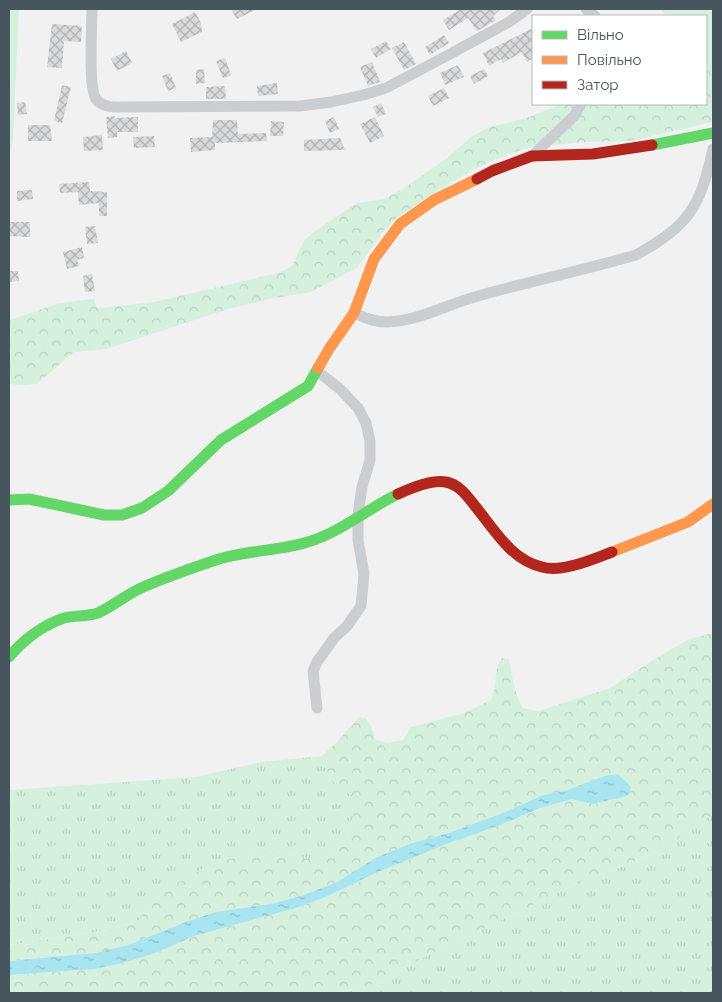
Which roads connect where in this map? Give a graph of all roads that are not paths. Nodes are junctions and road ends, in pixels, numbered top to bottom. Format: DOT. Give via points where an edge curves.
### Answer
graph roads {
  1 [pos="92,9"];
  2 [pos="527,9"];
  3 [pos="580,105"];
  4 [pos="713,133"];
  5 [pos="713,149"];
  6 [pos="532,156"];
  7 [pos="354,313"];
  8 [pos="316,371"];
  9 [pos="9,500"];
  10 [pos="713,504"];
  11 [pos="358,515"];
  12 [pos="9,657"];
  13 [pos="317,708"];
  1 -- 2 [label="street" via="94,97 101,104 117,107 300,106 363,95 386,88 509,22"];
  3 -- 6 [label="street" via="574,116"];
  4 -- 6 [label="street" via="593,154"];
  5 -- 7 [label="street" via="704,186 686,219 636,255 476,297 414,317 389,322 373,321"];
  6 -- 7 [label="street" via="492,171 434,200 400,224 374,259"];
  7 -- 8 [label="street"];
  8 -- 9 [label="street" via="308,386 221,440 168,491 142,508 122,515 104,515 29,499"];
  8 -- 11 [label="street" via="340,389 358,408 366,423 370,460"];
  10 -- 11 [label="street" via="688,522 592,560 543,568 508,549 462,489 446,482 403,492"];
  11 -- 12 [label="street" via="314,540 220,559 139,589 97,613 65,618 31,636"];
  11 -- 13 [label="street" via="358,540 364,574 361,606 334,638 313,671"];
}
